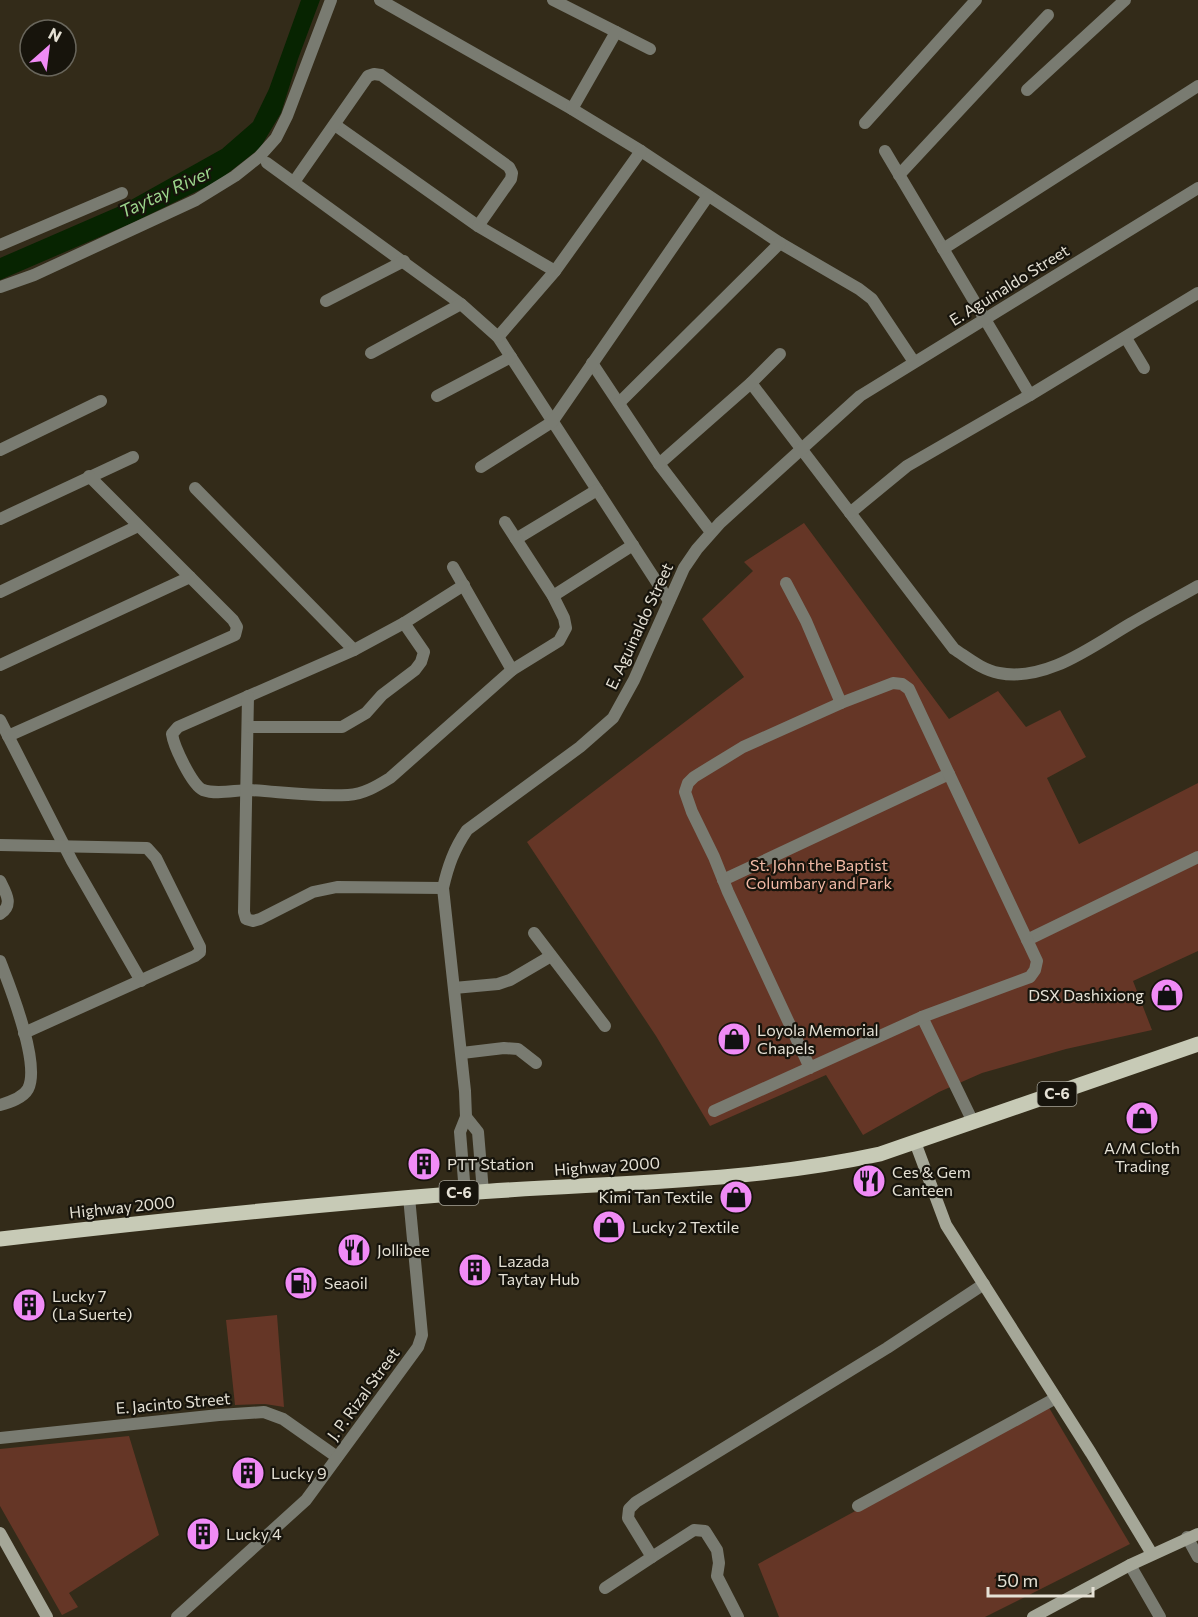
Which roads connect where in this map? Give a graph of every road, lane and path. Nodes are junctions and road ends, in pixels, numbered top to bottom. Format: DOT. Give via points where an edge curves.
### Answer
graph roads {
  1 [pos="331,0"];
  2 [pos="380,0"];
  3 [pos="553,0"];
  4 [pos="976,0"];
  5 [pos="1125,0"];
  6 [pos="1048,15"];
  7 [pos="616,32"];
  8 [pos="650,49"];
  9 [pos="1198,86"];
  10 [pos="1027,90"];
  11 [pos="572,109"];
  12 [pos="865,123"];
  13 [pos="335,125"];
  14 [pos="641,151"];
  15 [pos="885,152"];
  16 [pos="267,163"];
  17 [pos="899,175"];
  18 [pos="294,182"];
  19 [pos="1198,188"];
  20 [pos="122,193"];
  21 [pos="708,196"];
  22 [pos="478,226"];
  23 [pos="780,243"];
  24 [pos="0,245"];
  25 [pos="943,249"];
  26 [pos="405,261"];
  27 [pos="555,271"];
  28 [pos="0,287"];
  29 [pos="1198,293"];
  30 [pos="326,302"];
  31 [pos="461,304"];
  32 [pos="985,321"];
  33 [pos="498,337"];
  34 [pos="1126,338"];
  35 [pos="371,353"];
  36 [pos="780,354"];
  37 [pos="511,357"];
  38 [pos="914,362"];
  39 [pos="592,363"];
  40 [pos="1144,368"];
  41 [pos="751,383"];
  42 [pos="1030,395"];
  43 [pos="437,396"];
  44 [pos="101,401"];
  45 [pos="619,402"];
  46 [pos="552,422"];
  47 [pos="801,448"];
  48 [pos="0,450"];
  49 [pos="133,457"];
  50 [pos="659,464"];
  51 [pos="481,467"];
  52 [pos="90,476"];
  53 [pos="195,489"];
  54 [pos="597,490"];
  55 [pos="850,513"];
  56 [pos="0,519"];
  57 [pos="505,522"];
  58 [pos="138,526"];
  59 [pos="711,532"];
  60 [pos="516,539"];
  61 [pos="633,545"];
  62 [pos="453,567"];
  63 [pos="190,577"];
  64 [pos="786,583"];
  65 [pos="464,585"];
  66 [pos="1198,586"];
  67 [pos="0,592"];
  68 [pos="553,596"];
  69 [pos="669,601"];
  70 [pos="404,623"];
  71 [pos="354,650"];
  72 [pos="0,665"];
  73 [pos="512,670"];
  74 [pos="248,696"];
  75 [pos="841,703"];
  76 [pos="0,720"];
  77 [pos="249,727"];
  78 [pos="8,736"];
  79 [pos="949,774"];
  80 [pos="247,790"];
  81 [pos="0,845"];
  82 [pos="64,846"];
  83 [pos="1198,856"];
  84 [pos="723,880"];
  85 [pos="0,881"];
  86 [pos="443,888"];
  87 [pos="0,914"];
  88 [pos="534,933"];
  89 [pos="1027,940"];
  90 [pos="551,956"];
  91 [pos="0,961"];
  92 [pos="141,981"];
  93 [pos="454,988"];
  94 [pos="922,1017"];
  95 [pos="605,1026"];
  96 [pos="24,1033"];
  97 [pos="1198,1044"];
  98 [pos="462,1053"];
  99 [pos="536,1063"];
  100 [pos="810,1068"];
  101 [pos="0,1104"];
  102 [pos="714,1111"];
  103 [pos="466,1117"];
  104 [pos="973,1122"];
  105 [pos="915,1142"];
  106 [pos="483,1192"];
  107 [pos="465,1193"];
  108 [pos="409,1197"];
  109 [pos="0,1239"];
  110 [pos="984,1284"];
  111 [pos="1056,1398"];
  112 [pos="0,1438"];
  113 [pos="337,1457"];
  114 [pos="858,1506"];
  115 [pos="0,1533"];
  116 [pos="1194,1533"];
  117 [pos="1152,1554"];
  118 [pos="652,1557"];
  119 [pos="1198,1557"];
  120 [pos="1130,1565"];
  121 [pos="605,1588"];
  122 [pos="47,1617"];
  123 [pos="177,1617"];
  124 [pos="738,1617"];
  125 [pos="1033,1617"];
  126 [pos="1160,1617"];
  1 -- 28 [label="street" via="287,116 276,138 259,157 196,200"];
  2 -- 11 [label="street"];
  3 -- 7 [label="street"];
  4 -- 12 [label="street"];
  5 -- 10 [label="street"];
  6 -- 17 [label="street"];
  7 -- 8 [label="street"];
  7 -- 11 [label="street"];
  9 -- 25 [label="street"];
  11 -- 14 [label="street"];
  13 -- 18 [label="street"];
  13 -- 22 [label="street"];
  13 -- 22 [label="street" via="368,76 381,75 390,81 509,166 511,179"];
  14 -- 21 [label="street"];
  14 -- 27 [label="street"];
  15 -- 17 [label="street"];
  16 -- 18 [label="street"];
  17 -- 25 [label="street"];
  18 -- 26 [label="street"];
  19 -- 32 [label="street, E. Aguinaldo Street"];
  20 -- 24 [label="street"];
  21 -- 23 [label="street"];
  21 -- 39 [label="street"];
  22 -- 27 [label="street"];
  23 -- 38 [label="street" via="872,299"];
  23 -- 45 [label="street"];
  25 -- 32 [label="street"];
  26 -- 30 [label="street"];
  26 -- 31 [label="street"];
  27 -- 33 [label="street"];
  29 -- 34 [label="street"];
  31 -- 33 [label="street"];
  31 -- 35 [label="street"];
  32 -- 38 [label="street, E. Aguinaldo Street"];
  32 -- 42 [label="street"];
  33 -- 37 [label="street"];
  34 -- 40 [label="street"];
  34 -- 42 [label="street"];
  36 -- 41 [label="street"];
  37 -- 43 [label="street"];
  37 -- 46 [label="street"];
  38 -- 47 [label="street, E. Aguinaldo Street" via="860,396"];
  39 -- 45 [label="street"];
  39 -- 46 [label="street"];
  41 -- 47 [label="street"];
  41 -- 50 [label="street"];
  42 -- 55 [label="street" via="907,466"];
  44 -- 48 [label="street"];
  45 -- 50 [label="street"];
  46 -- 51 [label="street"];
  46 -- 54 [label="street"];
  47 -- 55 [label="street"];
  47 -- 59 [label="street, E. Aguinaldo Street"];
  49 -- 52 [label="street"];
  50 -- 59 [label="street"];
  52 -- 56 [label="street"];
  52 -- 58 [label="street"];
  53 -- 71 [label="street"];
  54 -- 60 [label="street"];
  54 -- 61 [label="street"];
  55 -- 66 [label="street" via="954,649 997,673 1020,675 1062,662"];
  57 -- 60 [label="street"];
  58 -- 63 [label="street"];
  58 -- 67 [label="street"];
  59 -- 69 [label="street, E. Aguinaldo Street" via="684,568"];
  60 -- 68 [label="street"];
  61 -- 68 [label="street"];
  61 -- 69 [label="street"];
  62 -- 65 [label="street"];
  63 -- 72 [label="street"];
  63 -- 78 [label="street" via="233,620 237,627 235,635"];
  64 -- 75 [label="street"];
  65 -- 70 [label="street"];
  65 -- 73 [label="street"];
  68 -- 73 [label="street" via="566,628 560,641"];
  69 -- 86 [label="street, E. Aguinaldo Street" via="613,718 467,830 448,864"];
  70 -- 71 [label="street"];
  70 -- 77 [label="street" via="424,651 421,662 366,713 342,727"];
  71 -- 74 [label="street"];
  73 -- 80 [label="street" via="390,778 370,791 349,795"];
  74 -- 77 [label="street"];
  74 -- 80 [label="street" via="178,726 172,734 173,744 195,784 214,791"];
  75 -- 79 [label="street" via="893,683 902,684 909,689"];
  75 -- 84 [label="street" via="743,747 688,783 685,792 692,812"];
  76 -- 78 [label="street"];
  77 -- 80 [label="street"];
  78 -- 82 [label="street"];
  79 -- 84 [label="street"];
  79 -- 89 [label="street"];
  80 -- 86 [label="street" via="246,919 260,919 313,892 337,887"];
  81 -- 82 [label="street"];
  82 -- 92 [label="street"];
  82 -- 92 [label="street" via="141,847 156,858 199,941 200,952"];
  83 -- 89 [label="street"];
  84 -- 100 [label="street"];
  85 -- 87 [label="street" via="8,898 8,905"];
  86 -- 93 [label="street, E. Aguinaldo Street"];
  88 -- 90 [label="street"];
  89 -- 94 [label="street" via="1037,961 1030,977"];
  90 -- 93 [label="street" via="498,984"];
  90 -- 95 [label="street"];
  91 -- 96 [label="street"];
  92 -- 96 [label="street"];
  93 -- 98 [label="street, E. Aguinaldo Street"];
  94 -- 100 [label="street"];
  94 -- 104 [label="street"];
  96 -- 101 [label="street" via="32,1077 27,1090 14,1101"];
  97 -- 104 [label="main road, Highway 2000 / C-6"];
  98 -- 99 [label="street" via="504,1047 518,1049"];
  98 -- 103 [label="street, E. Aguinaldo Street"];
  100 -- 102 [label="street"];
  103 -- 106 [label="street, E. Aguinaldo Street" via="478,1132"];
  103 -- 107 [label="street, E. Aguinaldo Street" via="460,1132"];
  104 -- 105 [label="main road, Highway 2000 / C-6"];
  105 -- 106 [label="main road, Highway 2000 / C-6" via="844,1162 751,1174"];
  105 -- 110 [label="street" via="946,1225"];
  106 -- 107 [label="main road, Highway 2000 / C-6"];
  107 -- 108 [label="main road, Highway 2000 / C-6"];
  108 -- 109 [label="main road, Highway 2000 / C-6"];
  108 -- 113 [label="street, J. P. Rizal Street" via="422,1335 418,1347"];
  110 -- 111 [label="street"];
  110 -- 118 [label="street" via="888,1348 636,1502 629,1509 628,1518"];
  111 -- 114 [label="street"];
  111 -- 117 [label="street"];
  112 -- 113 [label="street, E. Jacinto Street" via="264,1413 283,1419"];
  113 -- 123 [label="street, J. P. Rizal Street" via="295,1512"];
  115 -- 122 [label="street"];
  116 -- 117 [label="street"];
  116 -- 119 [label="street"];
  117 -- 120 [label="street"];
  118 -- 121 [label="street"];
  118 -- 124 [label="street" via="694,1530 705,1531 717,1550 717,1576"];
  120 -- 125 [label="street"];
  120 -- 126 [label="street"];
}
